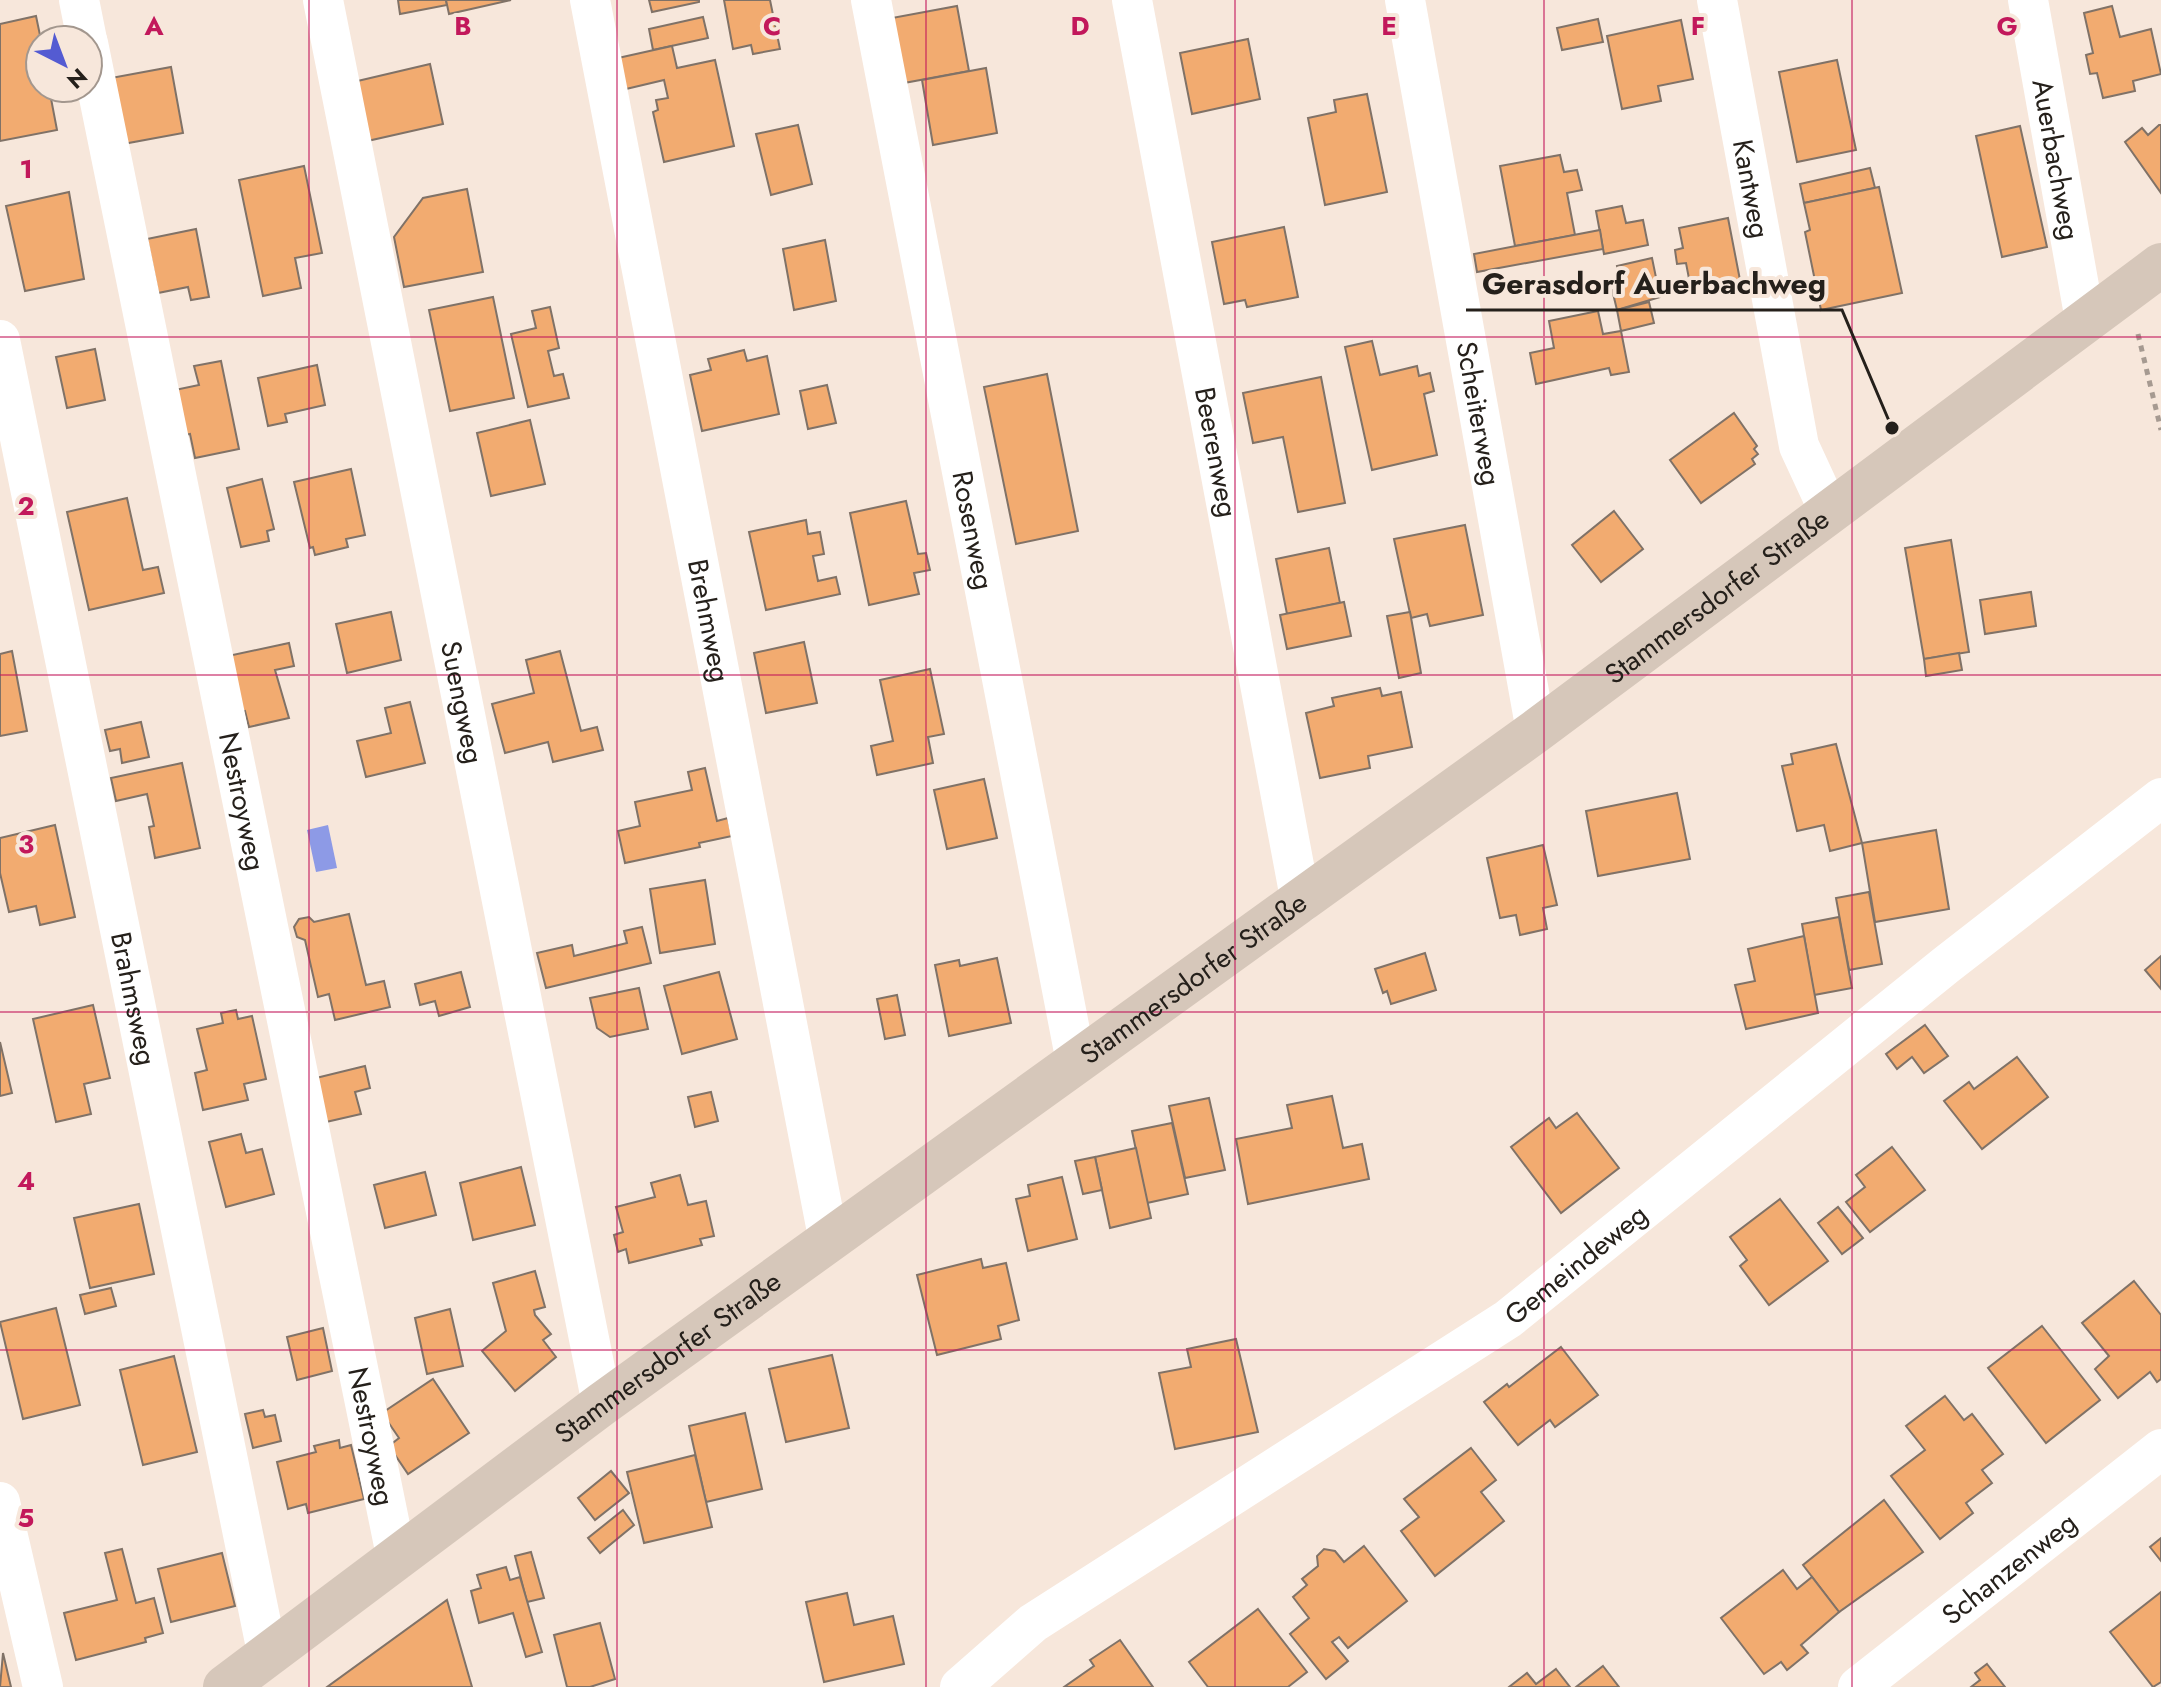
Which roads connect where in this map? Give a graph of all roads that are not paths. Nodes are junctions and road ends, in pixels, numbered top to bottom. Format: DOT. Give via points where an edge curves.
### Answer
graph roads {
  1 [pos="79,0"];
  2 [pos="323,0"];
  3 [pos="590,0"];
  4 [pos="871,0"];
  5 [pos="1132,0"];
  6 [pos="1405,0"];
  7 [pos="1717,0"];
  8 [pos="2028,0"];
  9 [pos="84,24"];
  10 [pos="101,104"];
  11 [pos="2144,278"];
  12 [pos="2085,320"];
  13 [pos="0,340"];
  14 [pos="1830,513"];
  15 [pos="1536,731"];
  16 [pos="2161,798"];
  17 [pos="1301,903"];
  18 [pos="1076,1062"];
  19 [pos="829,1242"];
  20 [pos="602,1404"];
  21 [pos="2161,1449"];
  22 [pos="0,1502"];
  23 [pos="397,1560"];
  24 [pos="268,1657"];
  25 [pos="43,1687"];
  26 [pos="225,1687"];
  27 [pos="960,1687"];
  28 [pos="1858,1687"];
  1 -- 9 [label="street, Nestroyweg"];
  2 -- 20 [label="street, Suengweg"];
  3 -- 19 [label="street, Brehmweg"];
  4 -- 18 [label="street, Rosenweg"];
  5 -- 17 [label="street, Beerenweg"];
  6 -- 15 [label="street, Scheiterweg"];
  7 -- 14 [label="street, Kantweg" via="1799,446"];
  8 -- 12 [label="street, Auerbachweg"];
  10 -- 23 [label="street, Nestroyweg"];
  11 -- 12 [label="main road, Stammersdorfer Straße"];
  12 -- 14 [label="main road, Stammersdorfer Straße"];
  13 -- 24 [label="street, Brahmsweg"];
  14 -- 15 [label="main road, Stammersdorfer Straße"];
  15 -- 17 [label="main road, Stammersdorfer Straße"];
  16 -- 27 [label="street, Gemeindeweg" via="1508,1319 1033,1623"];
  17 -- 18 [label="main road, Stammersdorfer Straße"];
  18 -- 19 [label="main road, Stammersdorfer Straße"];
  19 -- 20 [label="main road, Stammersdorfer Straße"];
  20 -- 23 [label="main road, Stammersdorfer Straße"];
  21 -- 28 [label="street, Schanzenweg"];
  22 -- 25 [label="street"];
  23 -- 24 [label="main road, Stammersdorfer Straße"];
  24 -- 26 [label="main road, Stammersdorfer Straße"];
}
